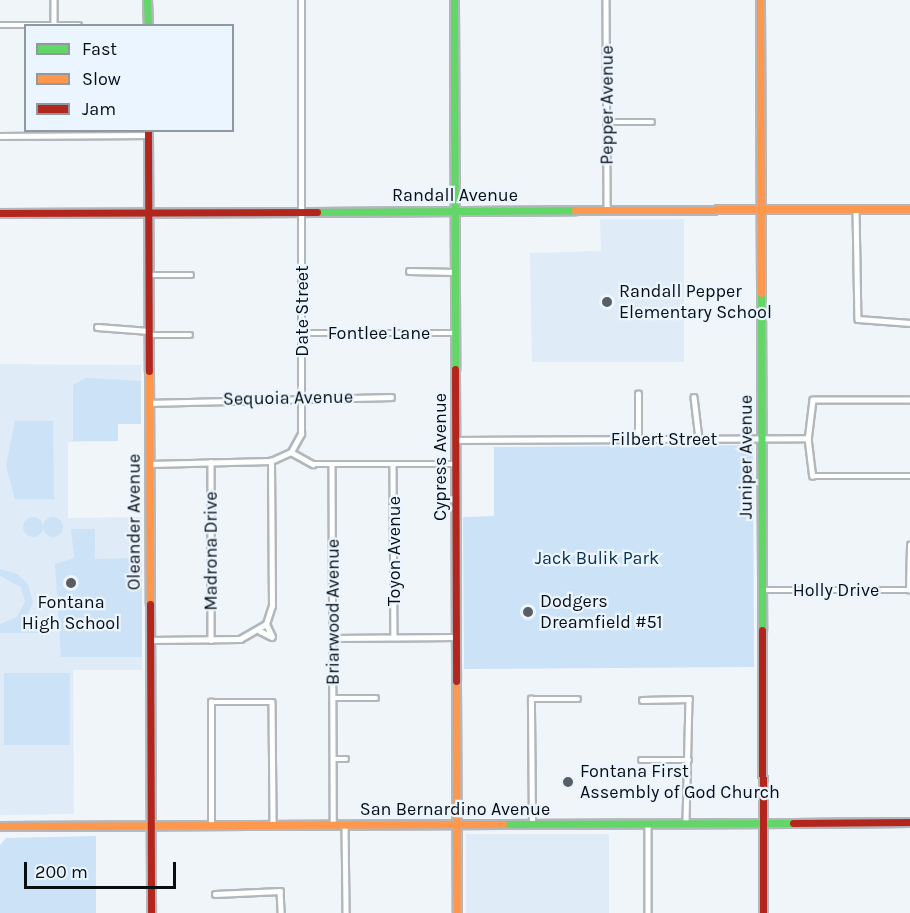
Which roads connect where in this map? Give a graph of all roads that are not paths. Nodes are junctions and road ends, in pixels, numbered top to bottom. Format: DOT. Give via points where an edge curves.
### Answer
graph roads {
  1 [pos="54,0"];
  2 [pos="147,0"];
  3 [pos="301,0"];
  4 [pos="454,0"];
  5 [pos="606,0"];
  6 [pos="760,0"];
  7 [pos="54,24"];
  8 [pos="148,24"];
  9 [pos="0,25"];
  10 [pos="24,25"];
  11 [pos="606,122"];
  12 [pos="652,122"];
  13 [pos="26,133"];
  14 [pos="87,133"];
  15 [pos="148,133"];
  16 [pos="0,136"];
  17 [pos="910,208"];
  18 [pos="760,209"];
  19 [pos="856,209"];
  20 [pos="455,210"];
  21 [pos="607,210"];
  22 [pos="302,211"];
  23 [pos="148,212"];
  24 [pos="0,213"];
  25 [pos="410,271"];
  26 [pos="455,272"];
  27 [pos="148,275"];
  28 [pos="191,275"];
  29 [pos="910,323"];
  30 [pos="97,327"];
  31 [pos="149,333"];
  32 [pos="302,333"];
  33 [pos="456,333"];
  34 [pos="190,335"];
  35 [pos="638,394"];
  36 [pos="302,397"];
  37 [pos="391,397"];
  38 [pos="694,397"];
  39 [pos="910,400"];
  40 [pos="149,403"];
  41 [pos="808,438"];
  42 [pos="638,439"];
  43 [pos="699,439"];
  44 [pos="761,439"];
  45 [pos="455,440"];
  46 [pos="291,452"];
  47 [pos="271,461"];
  48 [pos="211,462"];
  49 [pos="149,464"];
  50 [pos="332,464"];
  51 [pos="393,464"];
  52 [pos="455,464"];
  53 [pos="910,476"];
  54 [pos="910,545"];
  55 [pos="761,590"];
  56 [pos="910,590"];
  57 [pos="266,624"];
  58 [pos="260,631"];
  59 [pos="394,637"];
  60 [pos="457,637"];
  61 [pos="334,638"];
  62 [pos="150,640"];
  63 [pos="211,640"];
  64 [pos="333,698"];
  65 [pos="376,698"];
  66 [pos="578,699"];
  67 [pos="642,700"];
  68 [pos="334,759"];
  69 [pos="346,759"];
  70 [pos="642,760"];
  71 [pos="689,760"];
  72 [pos="762,822"];
  73 [pos="910,822"];
  74 [pos="648,823"];
  75 [pos="686,823"];
  76 [pos="273,824"];
  77 [pos="457,824"];
  78 [pos="532,824"];
  79 [pos="151,825"];
  80 [pos="211,825"];
  81 [pos="333,825"];
  82 [pos="345,825"];
  83 [pos="0,826"];
  84 [pos="215,894"];
  85 [pos="151,913"];
  86 [pos="281,913"];
  87 [pos="346,913"];
  88 [pos="457,913"];
  89 [pos="648,913"];
  90 [pos="762,913"];
  1 -- 7 [label="street"];
  2 -- 8 [label="street"];
  3 -- 22 [label="street, Date Street"];
  4 -- 20 [label="street, Cypress Avenue"];
  5 -- 11 [label="street, Pepper Avenue"];
  6 -- 18 [label="street, Juniper Avenue"];
  9 -- 10 [label="street"];
  11 -- 12 [label="street"];
  11 -- 21 [label="street, Pepper Avenue"];
  13 -- 14 [label="street"];
  13 -- 16 [label="street"];
  14 -- 15 [label="street"];
  15 -- 23 [label="street, Oleander Avenue"];
  17 -- 19 [label="street, Randall Avenue"];
  18 -- 19 [label="street, Randall Avenue"];
  18 -- 21 [label="street, Randall Avenue"];
  18 -- 44 [label="street, Juniper Avenue"];
  19 -- 29 [label="street" via="857,317 864,323"];
  20 -- 21 [label="street, Randall Avenue"];
  20 -- 22 [label="street, Randall Avenue"];
  20 -- 26 [label="street, Cypress Avenue"];
  22 -- 23 [label="street, Randall Avenue"];
  22 -- 32 [label="street, Date Street"];
  23 -- 24 [label="street, Randall Avenue"];
  23 -- 27 [label="street, Oleander Avenue"];
  25 -- 26 [label="street"];
  26 -- 33 [label="street, Cypress Avenue"];
  27 -- 28 [label="street"];
  27 -- 31 [label="street, Oleander Avenue"];
  30 -- 31 [label="street"];
  31 -- 34 [label="street"];
  31 -- 40 [label="street, Oleander Avenue"];
  32 -- 33 [label="street, Fontlee Lane"];
  32 -- 36 [label="street, Date Street"];
  33 -- 45 [label="street, Cypress Avenue"];
  35 -- 42 [label="street"];
  36 -- 37 [label="street, Sequoia Avenue"];
  36 -- 40 [label="street, Sequoia Avenue"];
  36 -- 46 [label="street, Date Street" via="301,434"];
  38 -- 43 [label="street"];
  39 -- 41 [label="street" via="813,400"];
  40 -- 49 [label="street, Oleander Avenue"];
  41 -- 44 [label="street, Filbert Street"];
  41 -- 53 [label="street" via="813,476"];
  42 -- 43 [label="street, Filbert Street"];
  42 -- 45 [label="street, Filbert Street"];
  43 -- 44 [label="street, Filbert Street"];
  44 -- 55 [label="street, Juniper Avenue"];
  45 -- 52 [label="street, Cypress Avenue"];
  46 -- 47 [label="street"];
  46 -- 50 [label="street" via="307,464"];
  47 -- 48 [label="street"];
  47 -- 57 [label="street" via="272,606"];
  48 -- 49 [label="street"];
  48 -- 63 [label="street, Madrona Drive"];
  49 -- 62 [label="street, Oleander Avenue"];
  50 -- 51 [label="street"];
  50 -- 61 [label="street, Briarwood Avenue"];
  51 -- 52 [label="street"];
  51 -- 59 [label="street, Toyon Avenue"];
  52 -- 60 [label="street, Cypress Avenue"];
  54 -- 56 [label="street"];
  55 -- 56 [label="street, Holly Drive"];
  55 -- 72 [label="street, Juniper Avenue"];
  57 -- 58 [label="street"];
  57 -- 58 [label="street" via="272,637"];
  58 -- 63 [label="street" via="240,639"];
  59 -- 60 [label="street"];
  59 -- 61 [label="street"];
  60 -- 77 [label="street, Cypress Avenue"];
  61 -- 64 [label="street, Briarwood Avenue"];
  62 -- 63 [label="street"];
  62 -- 79 [label="street, Oleander Avenue"];
  64 -- 65 [label="street"];
  64 -- 68 [label="street, Briarwood Avenue"];
  66 -- 78 [label="street" via="531,699"];
  67 -- 71 [label="street" via="689,699"];
  68 -- 69 [label="street"];
  68 -- 81 [label="street, Briarwood Avenue"];
  70 -- 71 [label="street"];
  71 -- 75 [label="street"];
  72 -- 73 [label="street, San Bernardino Avenue"];
  72 -- 75 [label="street, San Bernardino Avenue"];
  72 -- 90 [label="street, Juniper Avenue"];
  74 -- 75 [label="street, San Bernardino Avenue"];
  74 -- 78 [label="street, San Bernardino Avenue"];
  74 -- 89 [label="street"];
  76 -- 80 [label="street, San Bernardino Avenue"];
  76 -- 80 [label="street" via="272,702 212,702"];
  76 -- 81 [label="street, San Bernardino Avenue"];
  77 -- 78 [label="street, San Bernardino Avenue"];
  77 -- 82 [label="street, San Bernardino Avenue"];
  77 -- 88 [label="street, Cypress Avenue"];
  79 -- 80 [label="street, San Bernardino Avenue"];
  79 -- 83 [label="street, San Bernardino Avenue"];
  79 -- 85 [label="street, Oleander Avenue"];
  81 -- 82 [label="street, San Bernardino Avenue"];
  82 -- 87 [label="street"];
  84 -- 86 [label="street" via="280,891"];
}
